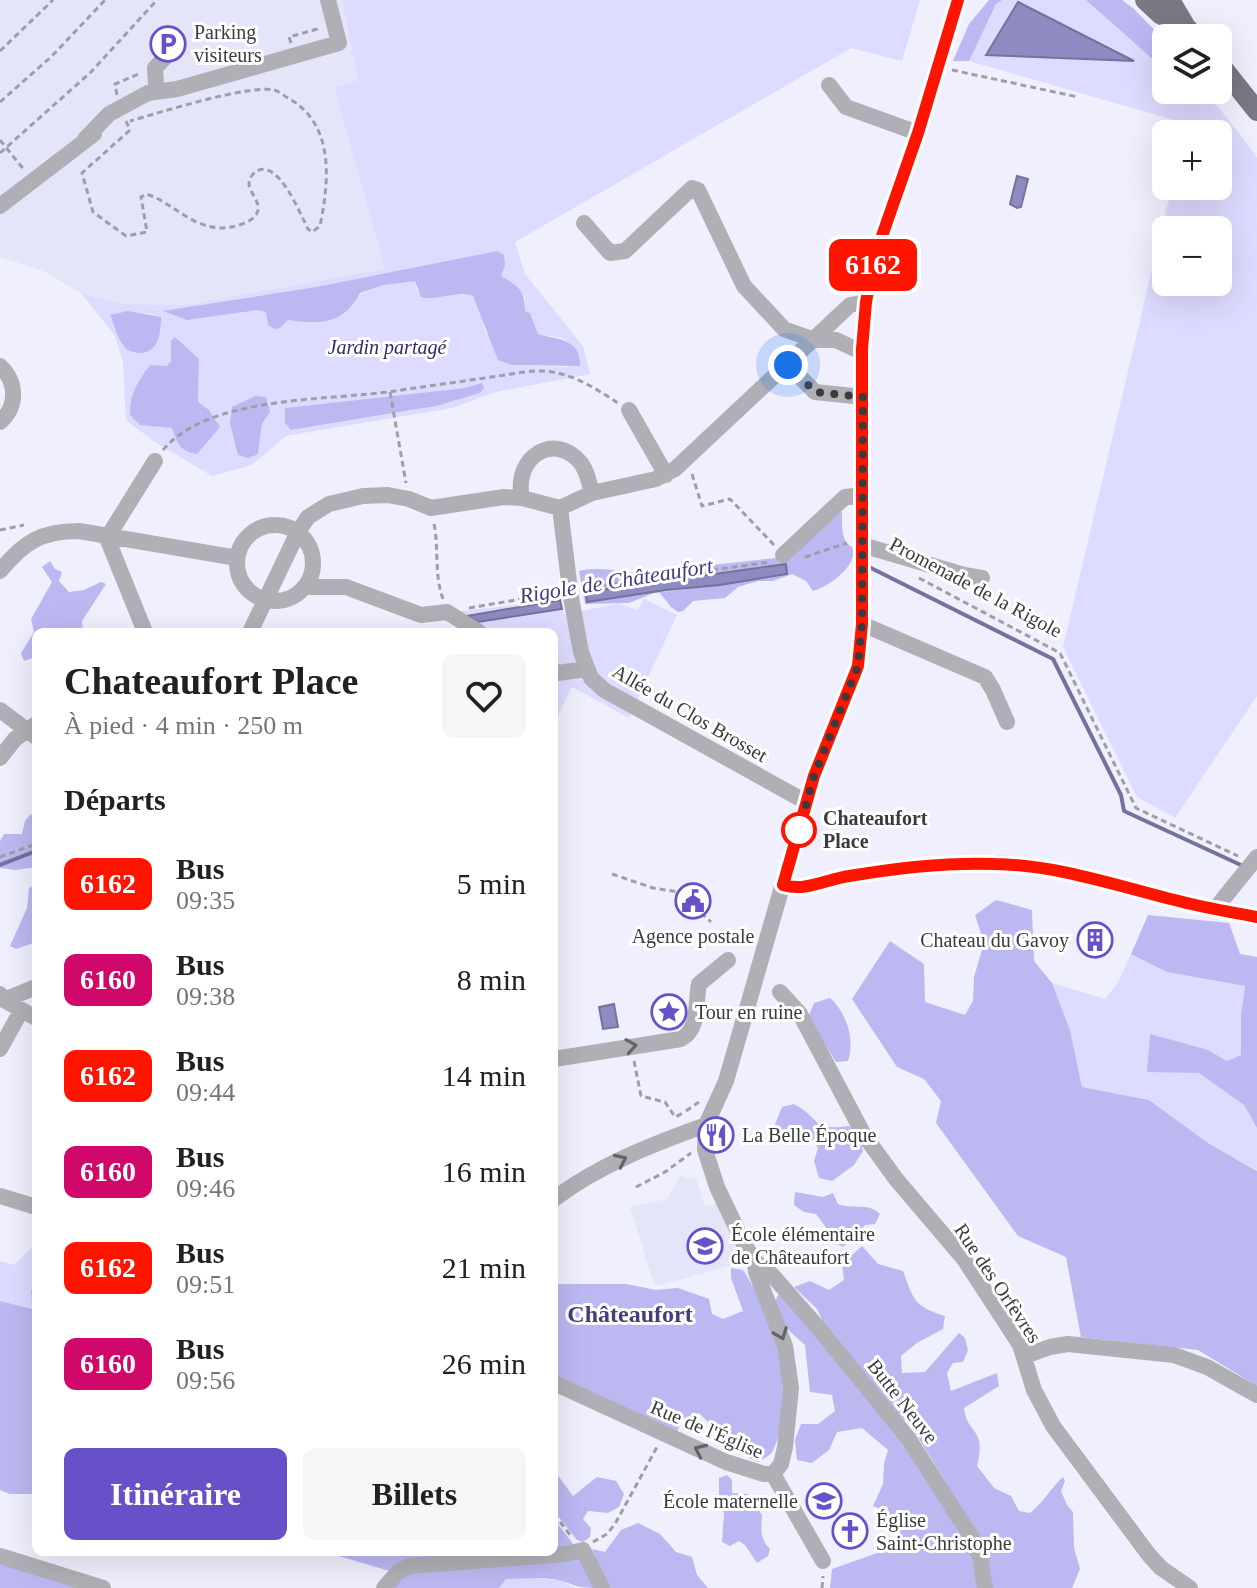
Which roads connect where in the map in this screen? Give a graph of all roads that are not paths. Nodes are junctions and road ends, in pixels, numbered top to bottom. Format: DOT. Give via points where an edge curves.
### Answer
graph roads {
  1 [pos="328,0"];
  2 [pos="958,0"];
  3 [pos="1145,0"];
  4 [pos="1170,0"];
  5 [pos="1176,24"];
  6 [pos="1185,24"];
  7 [pos="174,48"];
  8 [pos="1232,80"];
  9 [pos="156,85"];
  10 [pos="829,85"];
  11 [pos="177,89"];
  12 [pos="114,99"];
  13 [pos="1257,111"];
  14 [pos="918,133"];
  15 [pos="0,206"];
  16 [pos="584,223"];
  17 [pos="866,302"];
  18 [pos="814,340"];
  19 [pos="862,349"];
  20 [pos="788,365"];
  21 [pos="0,366"];
  22 [pos="863,397"];
  23 [pos="629,410"];
  24 [pos="0,422"];
  25 [pos="155,461"];
  26 [pos="666,475"];
  27 [pos="592,493"];
  28 [pos="863,495"];
  29 [pos="522,498"];
  30 [pos="560,508"];
  31 [pos="298,532"];
  32 [pos="110,545"];
  33 [pos="862,547"];
  34 [pos="786,557"];
  35 [pos="237,558"];
  36 [pos="0,571"];
  37 [pos="982,578"];
  38 [pos="305,587"];
  39 [pos="264,600"];
  40 [pos="862,624"];
  41 [pos="143,628"];
  42 [pos="252,628"];
  43 [pos="472,628"];
  44 [pos="586,669"];
  45 [pos="558,673"];
  46 [pos="0,710"];
  47 [pos="1007,722"];
  48 [pos="32,729"];
  49 [pos="32,730"];
  50 [pos="0,758"];
  51 [pos="806,802"];
  52 [pos="1250,865"];
  53 [pos="783,885"];
  54 [pos="1215,909"];
  55 [pos="1257,917"];
  56 [pos="728,960"];
  57 [pos="32,988"];
  58 [pos="780,992"];
  59 [pos="1,997"];
  60 [pos="29,1015"];
  61 [pos="0,1049"];
  62 [pos="558,1058"];
  63 [pos="706,1125"];
  64 [pos="0,1196"];
  65 [pos="558,1196"];
  66 [pos="32,1206"];
  67 [pos="755,1261"];
  68 [pos="1025,1356"];
  69 [pos="558,1385"];
  70 [pos="1257,1395"];
  71 [pos="773,1474"];
  72 [pos="558,1555"];
  73 [pos="0,1556"];
  74 [pos="540,1556"];
  75 [pos="823,1561"];
  76 [pos="1182,1585"];
  77 [pos="103,1588"];
  78 [pos="384,1588"];
  79 [pos="602,1588"];
  80 [pos="985,1588"];
  1 -- 11 [label="street" via="339,43"];
  2 -- 14 [label="street"];
  3 -- 5 [label="main road"];
  4 -- 6 [label="main road"];
  7 -- 9 [label="street" via="155,68"];
  8 -- 13 [label="main road"];
  9 -- 11 [label="street"];
  9 -- 12 [label="street"];
  10 -- 14 [label="street" via="846,107"];
  11 -- 15 [label="street" via="85,139"];
  14 -- 17 [label="street" via="874,259"];
  16 -- 18 [label="street" via="610,253 617,254 692,188 698,190 744,286 784,329"];
  17 -- 18 [label="street" via="850,305"];
  17 -- 19 [label="street"];
  18 -- 19 [label="street" via="836,340"];
  18 -- 20 [label="street"];
  19 -- 22 [label="street"];
  20 -- 22 [label="street" via="815,392"];
  20 -- 26 [label="street"];
  21 -- 24 [label="street" via="14,395"];
  22 -- 28 [label="street"];
  23 -- 26 [label="street"];
  25 -- 32 [label="street"];
  26 -- 27 [label="street"];
  27 -- 29 [label="street" via="580,461 553,449 538,453 523,467"];
  27 -- 30 [label="street"];
  28 -- 33 [label="street"];
  28 -- 34 [label="street" via="845,497"];
  29 -- 30 [label="street"];
  29 -- 31 [label="street" via="431,508 388,495 363,496 329,504 308,517"];
  30 -- 44 [label="street, Allée du Clos Brosset" via="573,614"];
  31 -- 35 [label="street" via="277,525 255,530"];
  31 -- 38 [label="street" via="312,554 313,572"];
  31 -- 39 [label="street"];
  32 -- 35 [label="street"];
  32 -- 36 [label="street" via="79,531 28,533"];
  32 -- 41 [label="street"];
  33 -- 37 [label="street"];
  33 -- 40 [label="street"];
  35 -- 39 [label="street" via="240,579"];
  38 -- 39 [label="street" via="286,600"];
  38 -- 43 [label="street" via="346,587 421,615 450,614"];
  39 -- 42 [label="street"];
  40 -- 47 [label="street" via="985,677"];
  40 -- 51 [label="street" via="858,666"];
  44 -- 45 [label="street"];
  44 -- 51 [label="street, Allée du Clos Brosset" via="604,690"];
  46 -- 48 [label="street"];
  49 -- 50 [label="street" via="15,739"];
  51 -- 53 [label="street"];
  52 -- 54 [label="street"];
  53 -- 54 [label="street" via="908,869 1022,864"];
  53 -- 63 [label="street" via="726,1081"];
  54 -- 55 [label="street"];
  56 -- 62 [label="street" via="699,984 689,1035"];
  57 -- 59 [label="street"];
  58 -- 68 [label="street, Rue des Orfèvres" via="800,1014 864,1135 964,1259"];
  59 -- 60 [label="street"];
  60 -- 61 [label="street"];
  65 -- 63 [label="street, one-way" via="592,1173"];
  63 -- 67 [label="street" via="704,1145 716,1182"];
  64 -- 66 [label="street"];
  67 -- 71 [label="street, Rue de l'Église, one-way" via="785,1346 791,1388 783,1458"];
  67 -- 80 [label="street, Butte Neuve" via="816,1325 908,1438 967,1528"];
  68 -- 70 [label="street" via="1068,1344 1174,1355"];
  68 -- 76 [label="street, Rue des Orfèvres" via="1034,1390 1053,1426 1149,1555"];
  71 -- 69 [label="street, Rue de l'Église, one-way" via="726,1462"];
  71 -- 75 [label="street"];
  72 -- 79 [label="street" via="583,1550"];
  73 -- 77 [label="street"];
  74 -- 78 [label="street" via="409,1566"];
}
